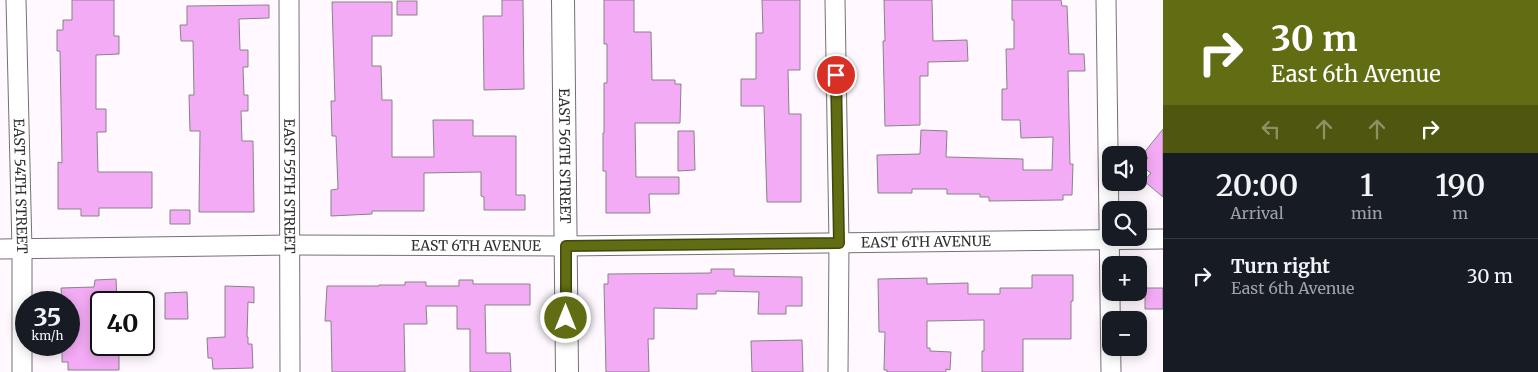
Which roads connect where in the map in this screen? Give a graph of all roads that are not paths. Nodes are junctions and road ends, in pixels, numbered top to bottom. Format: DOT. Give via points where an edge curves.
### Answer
graph roads {
  1 [pos="16,0"];
  2 [pos="289,0"];
  3 [pos="563,0"];
  4 [pos="835,0"];
  5 [pos="1106,0"];
  6 [pos="1109,201"];
  7 [pos="1102,239"];
  8 [pos="1147,239"];
  9 [pos="1163,239"];
  10 [pos="839,243"];
  11 [pos="290,245"];
  12 [pos="566,246"];
  13 [pos="1110,246"];
  14 [pos="0,249"];
  15 [pos="22,249"];
  16 [pos="22,372"];
  17 [pos="290,372"];
  18 [pos="567,372"];
  19 [pos="838,372"];
  20 [pos="1111,372"];
  1 -- 15 [label="street, EAST 54TH STREET"];
  2 -- 11 [label="street, EAST 55TH STREET"];
  3 -- 12 [label="street, EAST 56TH STREET"];
  4 -- 10 [label="street"];
  5 -- 6 [label="street"];
  7 -- 10 [label="street, EAST 6TH AVENUE"];
  8 -- 9 [label="street, EAST 6TH AVENUE"];
  10 -- 12 [label="street, EAST 6TH AVENUE"];
  10 -- 19 [label="street"];
  11 -- 12 [label="street, EAST 6TH AVENUE"];
  11 -- 15 [label="street, EAST 6TH AVENUE"];
  11 -- 17 [label="street, EAST 55TH STREET"];
  12 -- 18 [label="street, EAST 56TH STREET"];
  13 -- 20 [label="street"];
  14 -- 15 [label="street, EAST 6TH AVENUE"];
  15 -- 16 [label="street, EAST 54TH STREET"];
}
